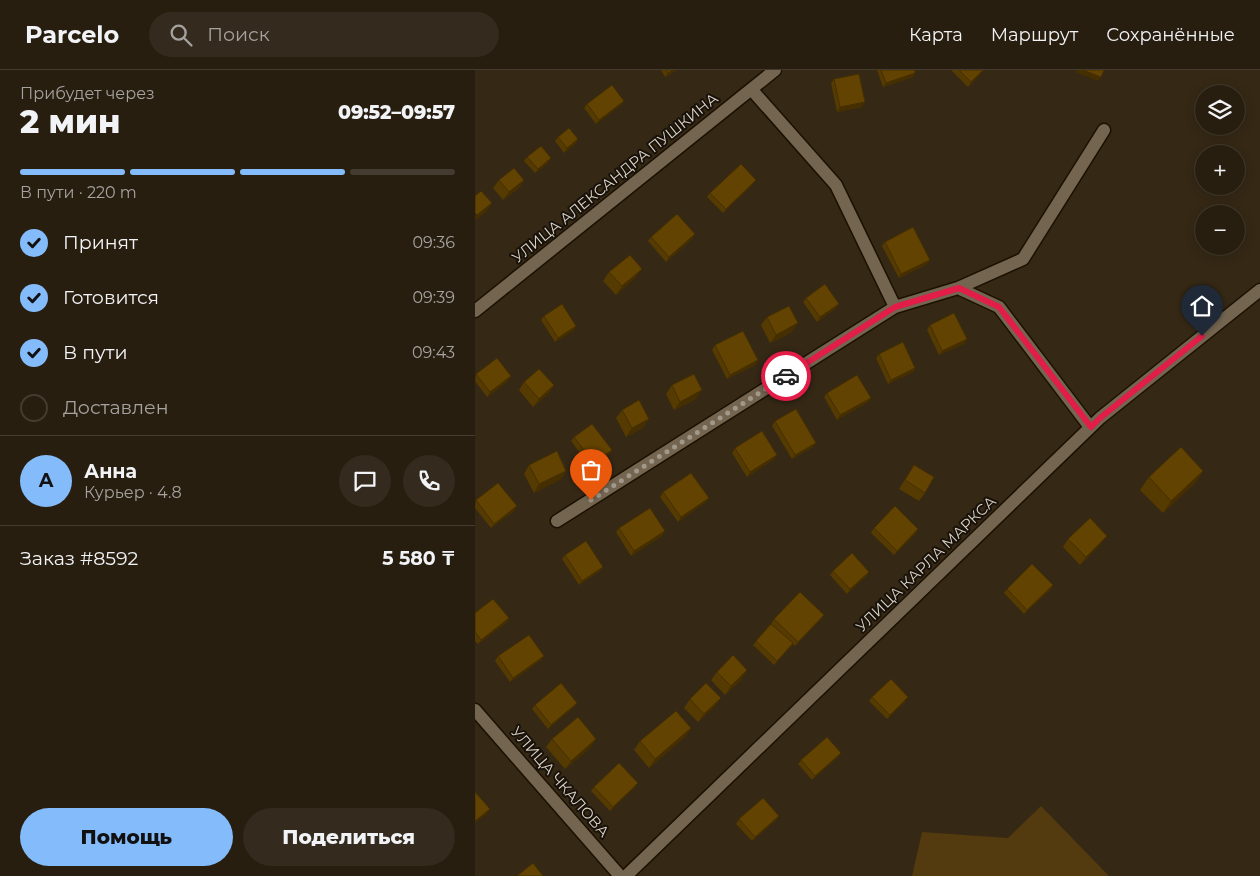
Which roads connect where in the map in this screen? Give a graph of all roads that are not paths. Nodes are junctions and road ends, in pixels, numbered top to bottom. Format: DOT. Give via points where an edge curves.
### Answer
graph roads {
  1 [pos="775,70"];
  2 [pos="752,90"];
  3 [pos="1104,130"];
  4 [pos="959,288"];
  5 [pos="1260,290"];
  6 [pos="895,307"];
  7 [pos="475,311"];
  8 [pos="1091,427"];
  9 [pos="557,521"];
  10 [pos="475,710"];
  11 [pos="620,876"];
  12 [pos="626,876"];
  1 -- 2 [label="street, УЛИЦА АЛЕКСАНДРА ПУШКИНА"];
  2 -- 6 [label="street" via="836,185"];
  2 -- 7 [label="street, УЛИЦА АЛЕКСАНДРА ПУШКИНА"];
  3 -- 4 [label="street" via="1023,259"];
  4 -- 6 [label="street"];
  4 -- 8 [label="street" via="999,307"];
  5 -- 8 [label="street, УЛИЦА КАРЛА МАРКСА"];
  6 -- 9 [label="street"];
  8 -- 12 [label="street, УЛИЦА КАРЛА МАРКСА"];
  10 -- 11 [label="street, УЛИЦА ЧКАЛОВА"];
}
